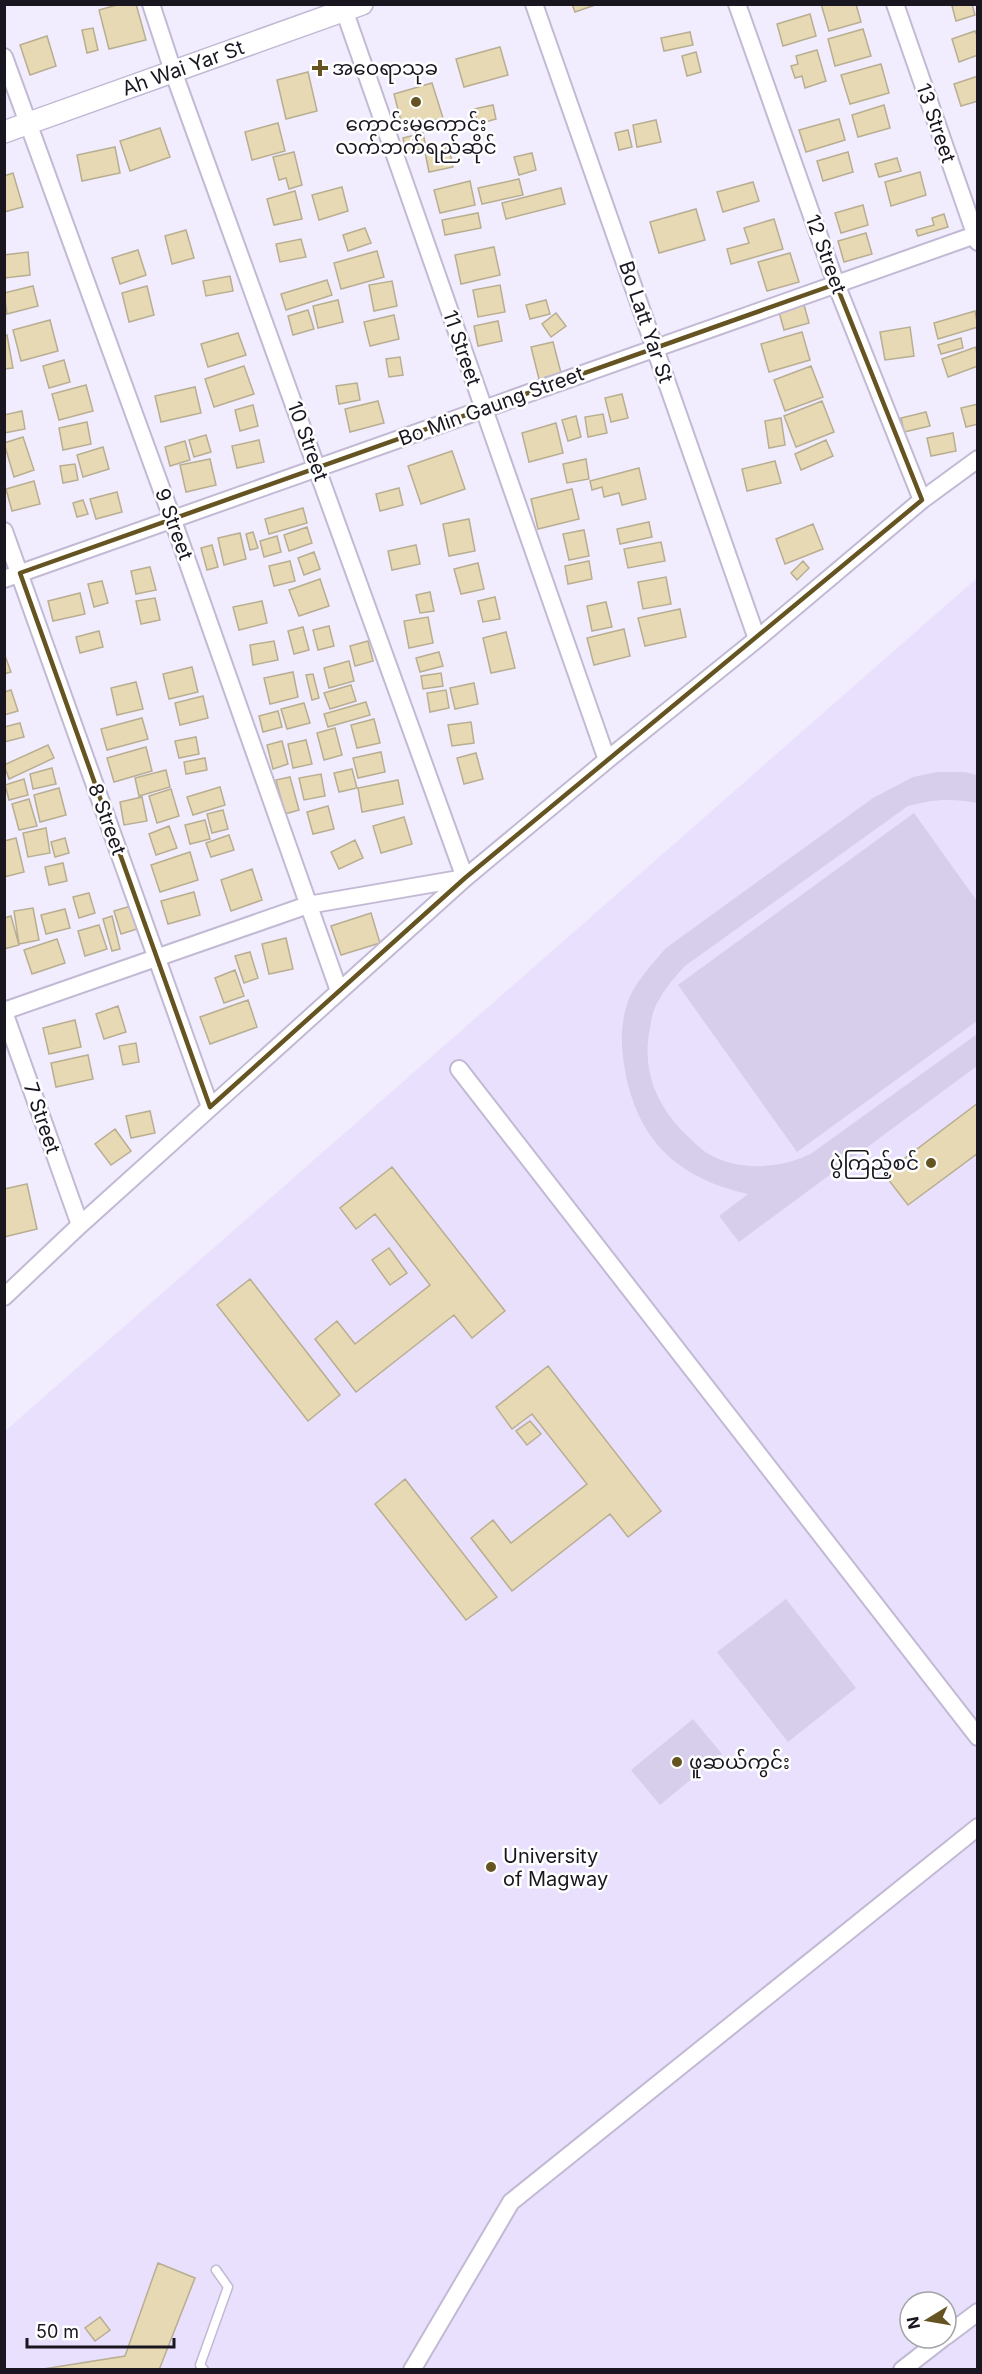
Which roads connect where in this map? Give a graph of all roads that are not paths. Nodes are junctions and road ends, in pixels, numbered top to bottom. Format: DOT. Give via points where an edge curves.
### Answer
graph roads {
  1 [pos="151,4"];
  2 [pos="534,4"];
  3 [pos="737,4"];
  4 [pos="895,4"];
  5 [pos="349,7"];
  6 [pos="4,57"];
  7 [pos="173,71"];
  8 [pos="27,124"];
  9 [pos="4,132"];
  10 [pos="977,237"];
  11 [pos="836,284"];
  12 [pos="656,348"];
  13 [pos="483,408"];
  14 [pos="978,459"];
  15 [pos="318,469"];
  16 [pos="922,500"];
  17 [pos="172,518"];
  18 [pos="4,531"];
  19 [pos="12,576"];
  20 [pos="757,639"];
  21 [pos="607,760"];
  22 [pos="465,878"];
  23 [pos="308,905"];
  24 [pos="157,957"];
  25 [pos="339,991"];
  26 [pos="4,1011"];
  27 [pos="459,1069"];
  28 [pos="210,1107"];
  29 [pos="80,1225"];
  30 [pos="4,1297"];
  31 [pos="978,1737"];
  32 [pos="978,1827"];
  33 [pos="216,2270"];
  34 [pos="978,2312"];
  35 [pos="958,2327"];
  36 [pos="928,2350"];
  37 [pos="204,2370"];
  38 [pos="412,2370"];
  39 [pos="902,2370"];
  1 -- 7 [label="street, 10 Street"];
  2 -- 12 [label="street, Bo Latt Yar St"];
  3 -- 11 [label="street, 12 Street"];
  4 -- 10 [label="street, 13 Street"];
  5 -- 7 [label="street, Ah Wai Yar St"];
  5 -- 13 [label="street, 11 Street"];
  6 -- 8 [label="street, 9 Street"];
  7 -- 8 [label="street, Ah Wai Yar St"];
  7 -- 15 [label="street, 10 Street"];
  8 -- 9 [label="street, Ah Wai Yar St"];
  8 -- 17 [label="street, 9 Street"];
  10 -- 11 [label="street, Bo Min Gaung Street"];
  11 -- 12 [label="street, Bo Min Gaung Street"];
  11 -- 16 [label="street, 12 Street"];
  12 -- 13 [label="street, Bo Min Gaung Street"];
  12 -- 20 [label="street, Bo Latt Yar St"];
  13 -- 15 [label="street, Bo Min Gaung Street"];
  13 -- 21 [label="street, 11 Street"];
  14 -- 16 [label="street"];
  15 -- 17 [label="street, Bo Min Gaung Street"];
  15 -- 22 [label="street, 10 Street"];
  16 -- 20 [label="street"];
  17 -- 19 [label="street, Bo Min Gaung Street"];
  17 -- 23 [label="street, 9 Street"];
  18 -- 19 [label="street, 8 Street"];
  19 -- 24 [label="street, 8 Street"];
  20 -- 21 [label="street"];
  21 -- 22 [label="street"];
  22 -- 23 [label="street"];
  22 -- 25 [label="street"];
  23 -- 24 [label="street"];
  23 -- 25 [label="street, 9 Street"];
  24 -- 26 [label="street"];
  24 -- 28 [label="street, 8 Street"];
  25 -- 28 [label="street"];
  26 -- 29 [label="street, 7 Street"];
  27 -- 31 [label="street"];
  28 -- 29 [label="street"];
  29 -- 30 [label="street"];
  32 -- 38 [label="street" via="511,2202"];
  33 -- 37 [label="lane" via="228,2287 200,2365"];
  34 -- 35 [label="street"];
  36 -- 39 [label="street"];
}
